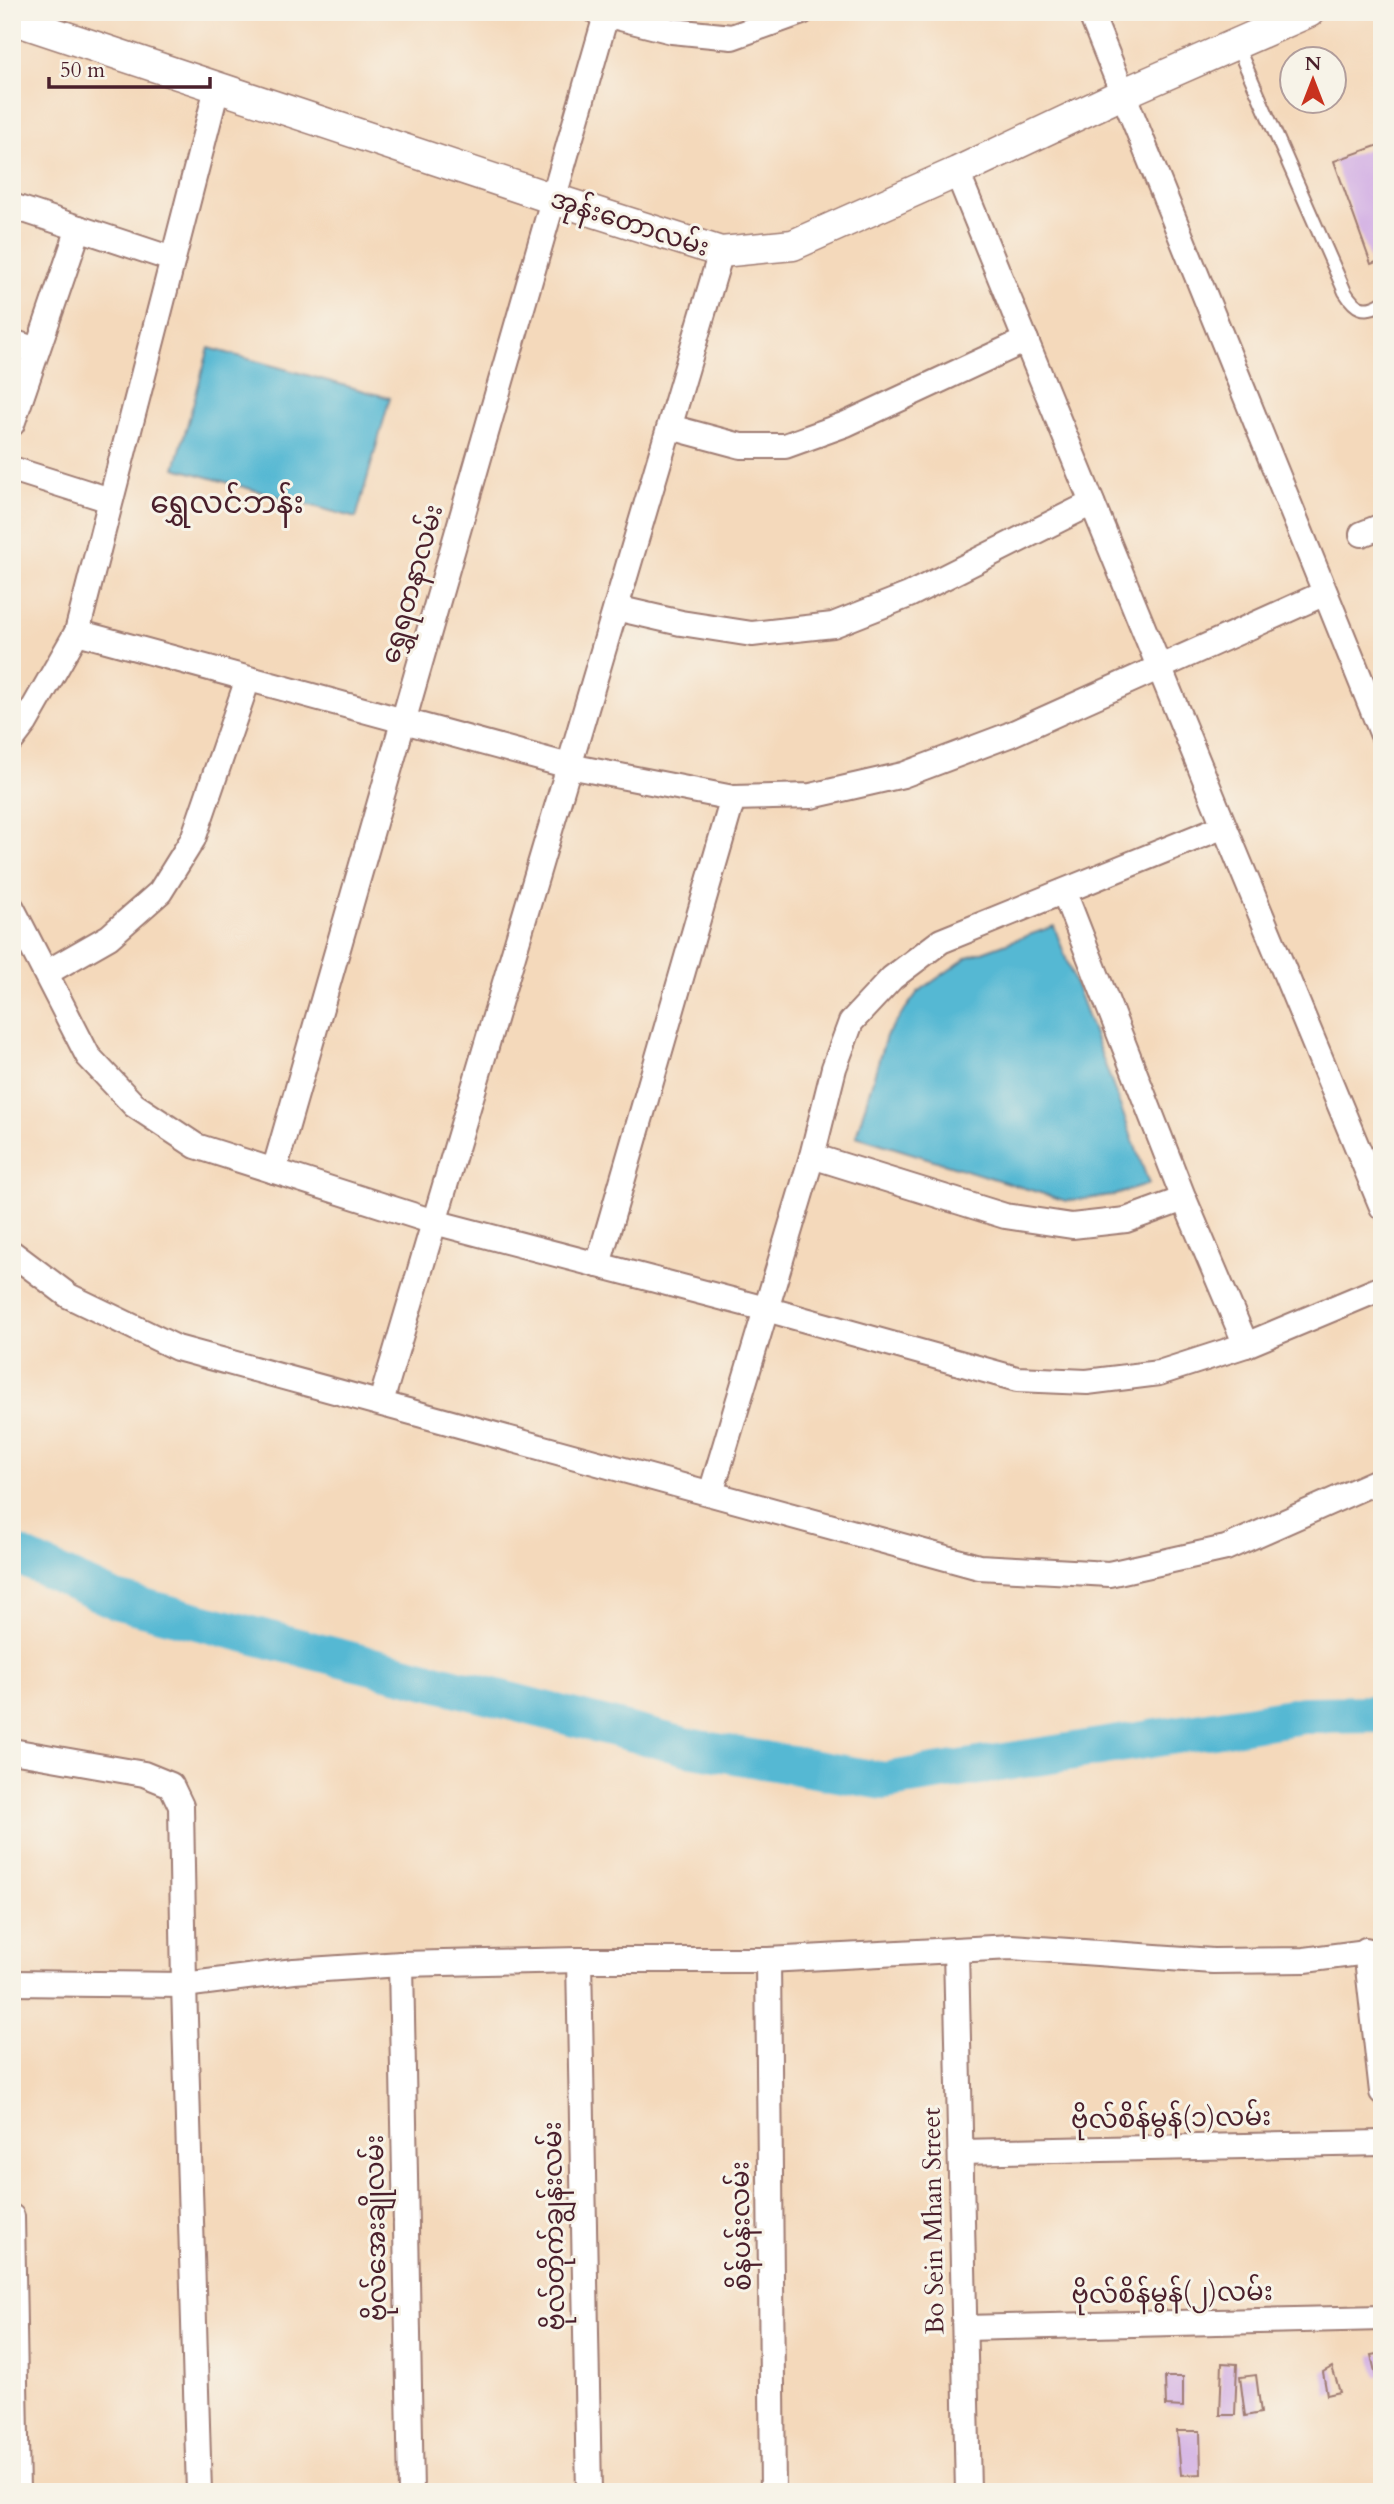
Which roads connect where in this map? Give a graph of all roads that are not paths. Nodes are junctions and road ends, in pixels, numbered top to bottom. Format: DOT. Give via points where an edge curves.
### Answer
graph roads {
  1 [pos="802,12"];
  2 [pos="1090,12"];
  3 [pos="1309,12"];
  4 [pos="603,13"];
  5 [pos="12,19"];
  6 [pos="1236,44"];
  7 [pos="217,88"];
  8 [pos="1122,94"];
  9 [pos="957,172"];
  10 [pos="554,199"];
  11 [pos="12,206"];
  12 [pos="79,228"];
  13 [pos="721,253"];
  14 [pos="173,259"];
  15 [pos="1382,303"];
  16 [pos="1026,340"];
  17 [pos="12,342"];
  18 [pos="37,350"];
  19 [pos="12,424"];
  20 [pos="670,427"];
  21 [pos="12,468"];
  22 [pos="110,500"];
  23 [pos="1092,503"];
  24 [pos="1325,593"];
  25 [pos="616,608"];
  26 [pos="77,632"];
  27 [pos="1159,666"];
  28 [pos="248,679"];
  29 [pos="403,722"];
  30 [pos="1382,733"];
  31 [pos="12,740"];
  32 [pos="569,766"];
  33 [pos="733,798"];
  34 [pos="1222,827"];
  35 [pos="1064,892"];
  36 [pos="12,908"];
  37 [pos="46,973"];
  38 [pos="812,1156"];
  39 [pos="274,1171"];
  40 [pos="1184,1199"];
  41 [pos="1382,1208"];
  42 [pos="435,1222"];
  43 [pos="12,1253"];
  44 [pos="598,1265"];
  45 [pos="1382,1288"];
  46 [pos="766,1309"];
  47 [pos="1246,1345"];
  48 [pos="381,1402"];
  49 [pos="1382,1479"];
  50 [pos="711,1493"];
  51 [pos="12,1751"];
  52 [pos="956,1950"];
  53 [pos="1374,1950"];
  54 [pos="579,1960"];
  55 [pos="768,1960"];
  56 [pos="401,1964"];
  57 [pos="12,1983"];
  58 [pos="184,1985"];
  59 [pos="1382,2092"];
  60 [pos="1382,2143"];
  61 [pos="961,2152"];
  62 [pos="12,2217"];
  63 [pos="1382,2318"];
  64 [pos="965,2328"];
  65 [pos="17,2492"];
  66 [pos="199,2492"];
  67 [pos="411,2492"];
  68 [pos="589,2492"];
  69 [pos="773,2492"];
  70 [pos="968,2492"];
  1 -- 4 [label="street" via="732,37 672,31"];
  2 -- 8 [label="street"];
  3 -- 6 [label="street, အုန်းတောလမ်း"];
  4 -- 10 [label="street, ရွှေရတနာလမ်း"];
  5 -- 7 [label="street, အုန်းတောလမ်း"];
  6 -- 8 [label="street, အုန်းတောလမ်း"];
  6 -- 15 [label="lane" via="1345,292 1354,306 1363,309"];
  7 -- 10 [label="street, အုန်းတောလမ်း"];
  7 -- 14 [label="street"];
  8 -- 9 [label="street, အုန်းတောလမ်း"];
  8 -- 24 [label="street"];
  9 -- 13 [label="street, အုန်းတောလမ်း" via="793,245"];
  9 -- 16 [label="street"];
  10 -- 13 [label="street, အုန်းတောလမ်း"];
  10 -- 29 [label="street, ရွှေရတနာလမ်း"];
  11 -- 12 [label="street"];
  12 -- 14 [label="street"];
  12 -- 18 [label="street"];
  13 -- 20 [label="street"];
  14 -- 22 [label="street"];
  16 -- 20 [label="street" via="846,424 785,446 741,446"];
  16 -- 23 [label="street"];
  17 -- 18 [label="street"];
  18 -- 19 [label="street"];
  20 -- 25 [label="street"];
  21 -- 22 [label="street"];
  22 -- 26 [label="street"];
  23 -- 25 [label="street" via="909,596 833,625 752,634"];
  23 -- 27 [label="street"];
  24 -- 27 [label="street"];
  24 -- 30 [label="street"];
  25 -- 32 [label="street"];
  26 -- 28 [label="street"];
  26 -- 31 [label="street"];
  27 -- 33 [label="street" via="1009,735 902,775 811,796"];
  27 -- 34 [label="street"];
  28 -- 29 [label="street"];
  28 -- 37 [label="street" via="193,839 160,892 109,937"];
  29 -- 32 [label="street"];
  29 -- 39 [label="street, ရွှေရတနာလမ်း"];
  32 -- 33 [label="street"];
  32 -- 42 [label="street"];
  33 -- 44 [label="street"];
  34 -- 35 [label="street"];
  34 -- 41 [label="street"];
  35 -- 38 [label="street" via="941,941 892,978 851,1022"];
  35 -- 40 [label="street"];
  36 -- 37 [label="street"];
  37 -- 39 [label="street" via="88,1056 134,1105 196,1146"];
  38 -- 40 [label="street" via="1005,1216 1072,1226 1126,1220"];
  38 -- 46 [label="street"];
  39 -- 42 [label="street"];
  40 -- 47 [label="street"];
  42 -- 44 [label="street"];
  42 -- 48 [label="street"];
  43 -- 48 [label="street" via="69,1296 177,1348"];
  44 -- 46 [label="street"];
  45 -- 47 [label="street"];
  46 -- 47 [label="street" via="1017,1379 1087,1382 1159,1373"];
  46 -- 50 [label="street"];
  48 -- 50 [label="street"];
  49 -- 50 [label="street" via="1226,1548 1109,1574 979,1567"];
  51 -- 58 [label="street" via="144,1774 171,1785 181,1806"];
  52 -- 53 [label="street" via="1011,1947 1213,1961 1306,1960"];
  52 -- 55 [label="street"];
  52 -- 61 [label="street, Bo Sein Mhan Street"];
  53 -- 59 [label="street"];
  54 -- 55 [label="street"];
  54 -- 56 [label="street"];
  54 -- 68 [label="street, ဗိုလ်တိုက်ချွန်းလမ်း"];
  55 -- 69 [label="street, စိန်ပန်းလမ်း"];
  56 -- 58 [label="street"];
  56 -- 67 [label="street, ဗိုလ်အေးချိုလမ်း"];
  57 -- 58 [label="street"];
  58 -- 66 [label="street"];
  60 -- 61 [label="street, ဗိုလ်စိန်မွန်(၁)လမ်း"];
  61 -- 64 [label="street, Bo Sein Mhan Street"];
  62 -- 65 [label="street"];
  63 -- 64 [label="street, ဗိုလ်စိန်မွန်(၂)လမ်း"];
  64 -- 70 [label="street, Bo Sein Mhan Street"];
}
